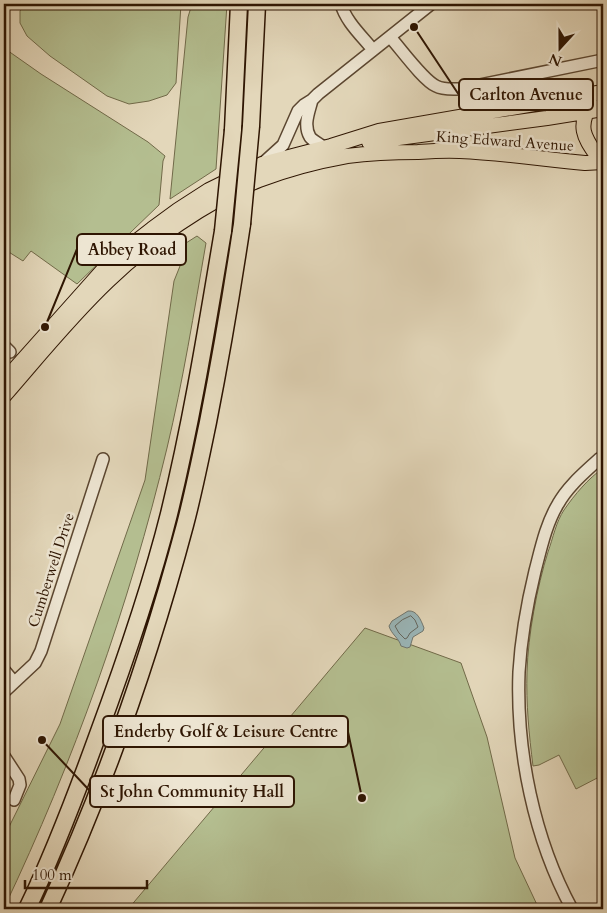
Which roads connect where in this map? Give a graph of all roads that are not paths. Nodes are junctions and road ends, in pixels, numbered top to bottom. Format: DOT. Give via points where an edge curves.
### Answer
graph roads {
  1 [pos="238,4"];
  2 [pos="257,4"];
  3 [pos="341,4"];
  4 [pos="431,4"];
  5 [pos="390,37"];
  6 [pos="373,50"];
  7 [pos="603,60"];
  8 [pos="601,92"];
  9 [pos="312,100"];
  10 [pos="603,109"];
  11 [pos="587,111"];
  12 [pos="327,146"];
  13 [pos="602,163"];
  14 [pos="262,164"];
  15 [pos="4,381"];
  16 [pos="4,396"];
  17 [pos="603,457"];
  18 [pos="103,459"];
  19 [pos="4,670"];
  20 [pos="14,682"];
  21 [pos="4,692"];
  22 [pos="4,756"];
  23 [pos="14,800"];
  24 [pos="27,909"];
  25 [pos="48,909"];
  26 [pos="572,909"];
  1 -- 24 [label="highway, bridge" via="233,130 223,231 189,424 168,516 150,580 84,774"];
  2 -- 25 [label="highway, bridge" via="252,126 242,224 200,462 159,614 118,737"];
  3 -- 6 [label="street" via="349,21"];
  4 -- 5 [label="street"];
  5 -- 6 [label="street"];
  5 -- 7 [label="street" via="426,79 442,88 460,89"];
  6 -- 9 [label="street"];
  8 -- 11 [label="main road"];
  8 -- 12 [label="main road, King Edward Avenue" via="379,131"];
  9 -- 12 [label="street" via="306,122 310,137"];
  9 -- 14 [label="street" via="298,111 283,145"];
  10 -- 11 [label="main road, King Edward Avenue"];
  11 -- 12 [label="main road, King Edward Avenue"];
  11 -- 13 [label="main road" via="583,125 585,138"];
  12 -- 14 [label="main road, King Edward Avenue"];
  13 -- 16 [label="main road, King Edward Avenue" via="459,151 374,153 345,156 259,180 179,224 108,280"];
  14 -- 15 [label="main road, King Edward Avenue" via="209,190 178,210 103,270"];
  17 -- 26 [label="street" via="572,484 558,503 549,524 528,600 519,672 520,718 528,788 551,863"];
  18 -- 20 [label="street, Cumberwell Drive" via="41,651 35,664"];
  19 -- 20 [label="street"];
  20 -- 21 [label="street, Cumberwell Drive"];
  22 -- 23 [label="street" via="19,779"];
}
